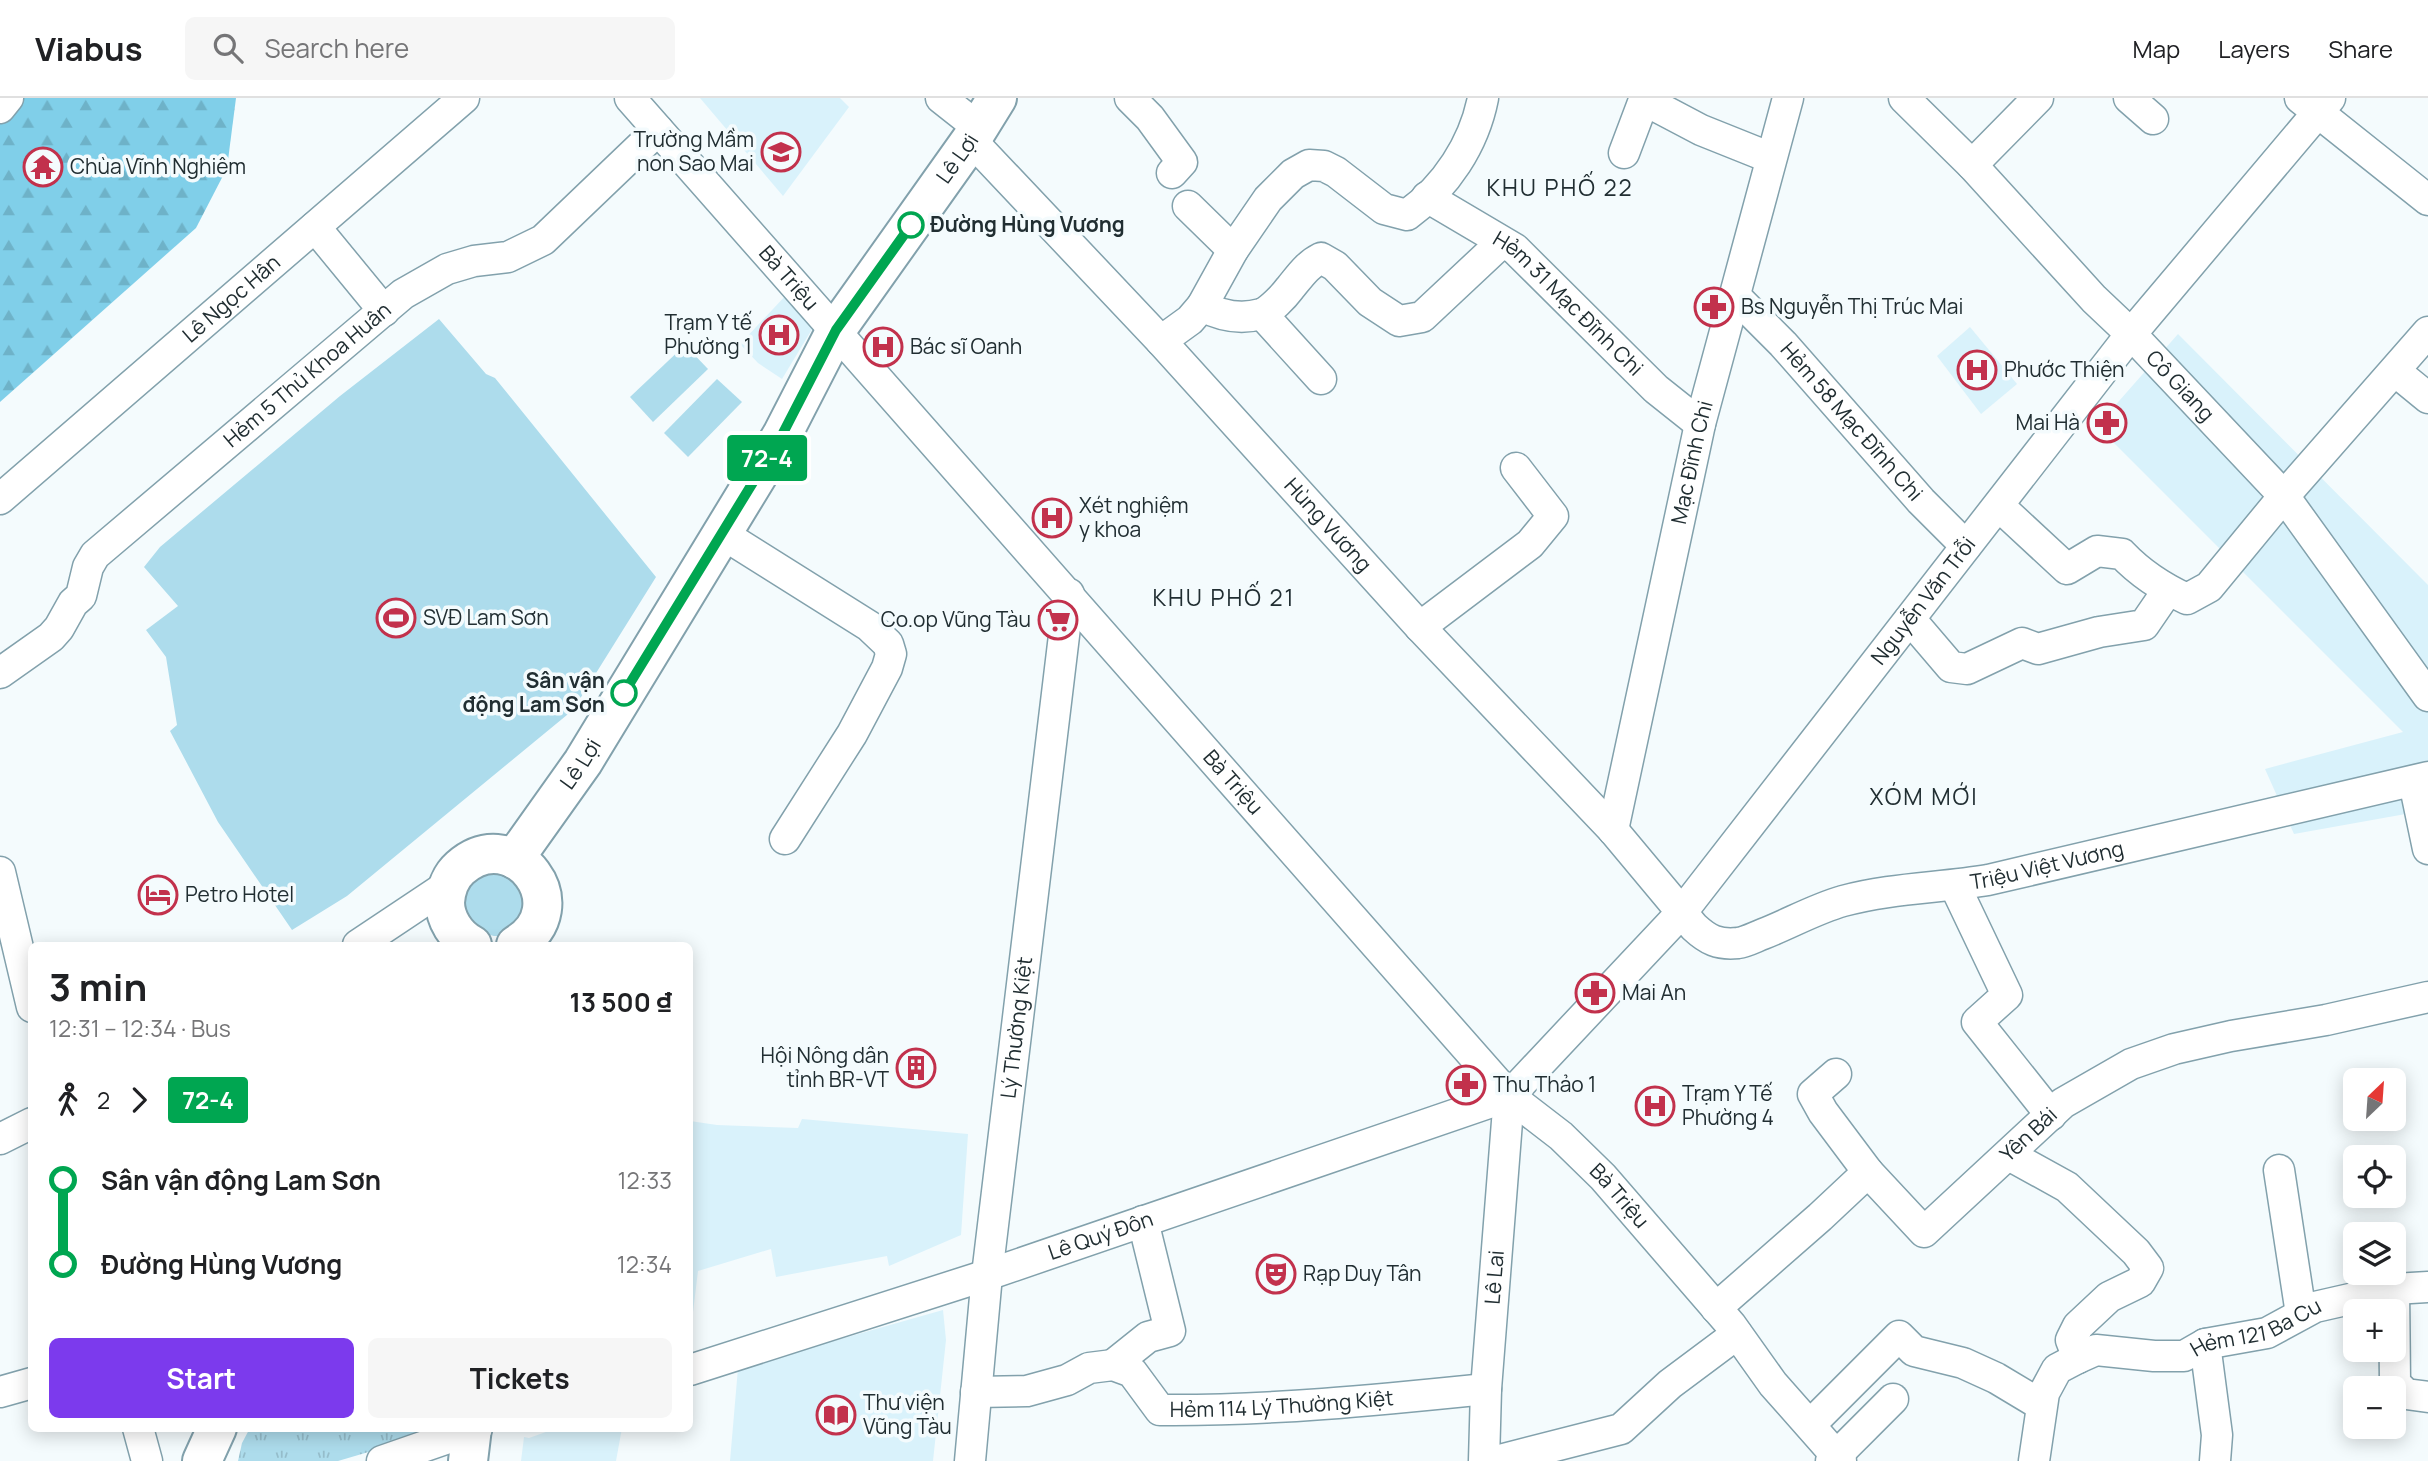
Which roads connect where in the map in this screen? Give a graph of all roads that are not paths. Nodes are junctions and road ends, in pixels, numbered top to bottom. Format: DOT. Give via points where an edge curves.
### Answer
graph roads {
  1 [pos="8,98"];
  2 [pos="464,98"];
  3 [pos="941,98"];
  4 [pos="1130,98"];
  5 [pos="1483,98"];
  6 [pos="1788,98"];
  7 [pos="1904,98"];
  8 [pos="2038,98"];
  9 [pos="2129,98"];
  10 [pos="633,99"];
  11 [pos="2316,103"];
  12 [pos="0,108"];
  13 [pos="2154,119"];
  14 [pos="982,122"];
  15 [pos="657,130"];
  16 [pos="1623,153"];
  17 [pos="1772,158"];
  18 [pos="1972,165"];
  19 [pos="1171,173"];
  20 [pos="1427,197"];
  21 [pos="2428,200"];
  22 [pos="1188,206"];
  23 [pos="315,227"];
  24 [pos="1501,243"];
  25 [pos="1233,250"];
  26 [pos="1736,297"];
  27 [pos="1202,306"];
  28 [pos="384,311"];
  29 [pos="1262,314"];
  30 [pos="836,330"];
  31 [pos="2428,332"];
  32 [pos="2131,334"];
  33 [pos="1161,341"];
  34 [pos="2395,372"];
  35 [pos="1321,379"];
  36 [pos="2428,398"];
  37 [pos="1700,424"];
  38 [pos="1516,468"];
  39 [pos="2284,496"];
  40 [pos="0,499"];
  41 [pos="1998,506"];
  42 [pos="721,533"];
  43 [pos="1966,546"];
  44 [pos="2168,590"];
  45 [pos="1069,594"];
  46 [pos="1910,619"];
  47 [pos="1420,627"];
  48 [pos="0,673"];
  49 [pos="2428,696"];
  50 [pos="2421,780"];
  51 [pos="1613,830"];
  52 [pos="785,839"];
  53 [pos="2428,849"];
  54 [pos="514,859"];
  55 [pos="0,872"];
  56 [pos="448,885"];
  57 [pos="1955,886"];
  58 [pos="1682,912"];
  59 [pos="363,942"];
  60 [pos="466,942"];
  61 [pos="521,942"];
  62 [pos="28,990"];
  63 [pos="2428,997"];
  64 [pos="1836,1074"];
  65 [pos="1509,1096"];
  66 [pos="2051,1115"];
  67 [pos="28,1126"];
  68 [pos="0,1139"];
  69 [pos="2009,1155"];
  70 [pos="2279,1170"];
  71 [pos="1868,1172"];
  72 [pos="1143,1221"];
  73 [pos="987,1275"];
  74 [pos="2428,1287"];
  75 [pos="2394,1289"];
  76 [pos="1716,1308"];
  77 [pos="2301,1314"];
  78 [pos="1737,1334"];
  79 [pos="2205,1344"];
  80 [pos="2078,1358"];
  81 [pos="1114,1364"];
  82 [pos="693,1369"];
  83 [pos="28,1383"];
  84 [pos="1486,1388"];
  85 [pos="0,1392"];
  86 [pos="976,1392"];
  87 [pos="2428,1397"];
  88 [pos="1893,1399"];
  89 [pos="2041,1405"];
  90 [pos="1810,1425"];
  91 [pos="139,1432"];
  92 [pos="215,1432"];
  93 [pos="472,1437"];
  94 [pos="1836,1459"];
  95 [pos="147,1461"];
  96 [pos="202,1461"];
  97 [pos="382,1461"];
  98 [pos="970,1461"];
  99 [pos="1484,1461"];
  100 [pos="1496,1461"];
  101 [pos="2034,1461"];
  102 [pos="2215,1461"];
  1 -- 12 [label="street"];
  2 -- 23 [label="street, Lê Ngọc Hân"];
  3 -- 14 [label="street, Hùng Vương"];
  4 -- 19 [label="street" via="1182,162"];
  5 -- 20 [label="street" via="1461,159"];
  6 -- 17 [label="street, Mạc Đĩnh Chi"];
  7 -- 18 [label="street, Cô Giang"];
  8 -- 18 [label="street"];
  9 -- 13 [label="street"];
  10 -- 15 [label="street, Bà Triệu"];
  11 -- 21 [label="street"];
  11 -- 32 [label="street, Nguyễn Văn Trỗi"];
  14 -- 30 [label="main road, Lê Lợi"];
  14 -- 33 [label="street, Hùng Vương"];
  15 -- 28 [label="street, Hẻm 5 Thủ Khoa Huân" via="543,240 508,257 447,269 403,294"];
  15 -- 30 [label="street, Bà Triệu"];
  16 -- 17 [label="street" via="1644,100 1701,130"];
  17 -- 26 [label="street, Mạc Đĩnh Chi"];
  18 -- 32 [label="street, Cô Giang"];
  20 -- 24 [label="street, Hẻm 31 Mạc Đĩnh Chi"];
  20 -- 25 [label="street" via="1407,215 1394,213 1336,172 1309,165 1268,199"];
  22 -- 25 [label="street"];
  23 -- 28 [label="street"];
  23 -- 40 [label="street, Lê Ngọc Hân"];
  24 -- 29 [label="street" via="1422,317 1399,321 1321,258 1310,263"];
  24 -- 37 [label="street, Hẻm 31 Mạc Đĩnh Chi" via="1515,249 1656,389"];
  25 -- 27 [label="street"];
  26 -- 37 [label="street, Mạc Đĩnh Chi"];
  26 -- 43 [label="street, Hẻm 58 Mạc Đĩnh Chi"];
  27 -- 29 [label="street" via="1235,317"];
  27 -- 33 [label="street"];
  28 -- 48 [label="street, Hẻm 5 Thủ Khoa Huân" via="95,555 81,596 59,628"];
  29 -- 35 [label="street"];
  30 -- 42 [label="main road, Lê Lợi" via="782,435"];
  30 -- 45 [label="street, Bà Triệu"];
  31 -- 34 [label="street"];
  32 -- 39 [label="street, Cô Giang"];
  32 -- 41 [label="street, Nguyễn Văn Trỗi"];
  33 -- 47 [label="street, Hùng Vương"];
  34 -- 36 [label="street"];
  34 -- 39 [label="street"];
  37 -- 51 [label="street, Mạc Đĩnh Chi"];
  38 -- 47 [label="street" via="1553,516 1530,544"];
  39 -- 44 [label="street" via="2209,587 2187,599"];
  39 -- 49 [label="street, Cô Giang"];
  41 -- 43 [label="street, Nguyễn Văn Trỗi"];
  41 -- 44 [label="street" via="2067,569 2097,551 2122,554"];
  42 -- 52 [label="street" via="869,626 888,644 891,654 880,685 852,734"];
  42 -- 54 [label="main road, Lê Lợi" via="583,762"];
  43 -- 46 [label="street, Nguyễn Văn Trỗi"];
  44 -- 46 [label="street" via="2144,625 2038,649 2022,643 1967,669 1951,667"];
  45 -- 65 [label="street, Bà Triệu"];
  45 -- 73 [label="street, Lý Thường Kiệt"];
  46 -- 58 [label="street, Nguyễn Văn Trỗi"];
  47 -- 51 [label="street, Hùng Vương"];
  50 -- 53 [label="street"];
  50 -- 57 [label="street, Triệu Việt Vương"];
  51 -- 58 [label="street, Hùng Vương"];
  54 -- 56 [label="main road" via="483,855 468,861"];
  54 -- 61 [label="main road" via="527,867 542,895 537,926"];
  55 -- 62 [label="street"];
  56 -- 59 [label="street"];
  56 -- 60 [label="main road" via="447,917"];
  57 -- 58 [label="street, Triệu Việt Vương" via="1847,900 1740,943 1706,939"];
  57 -- 66 [label="street" via="2007,995 1976,1022"];
  58 -- 65 [label="street, Nguyễn Văn Trỗi"];
  63 -- 66 [label="street, Yên Bái" via="2174,1048 2131,1063 2063,1103"];
  64 -- 71 [label="street" via="1813,1094"];
  65 -- 72 [label="street, Lê Quý Đôn"];
  65 -- 76 [label="street, Bà Triệu" via="1561,1136 1603,1177"];
  65 -- 84 [label="street, Lê Lai"];
  66 -- 69 [label="street, Yên Bái"];
  67 -- 68 [label="street"];
  69 -- 71 [label="street, Yên Bái" via="1924,1232"];
  69 -- 80 [label="street" via="2067,1187 2148,1268 2140,1282 2109,1297 2078,1326 2071,1340"];
  70 -- 77 [label="street"];
  71 -- 76 [label="street"];
  72 -- 73 [label="street, Lê Quý Đôn"];
  72 -- 81 [label="street" via="1170,1331 1148,1337"];
  73 -- 82 [label="street, Lê Quý Đôn"];
  73 -- 86 [label="street, Lý Thường Kiệt"];
  74 -- 75 [label="street, Hẻm 121 Ba Cu"];
  75 -- 77 [label="street, Hẻm 121 Ba Cu"];
  75 -- 87 [label="street" via="2395,1383 2406,1394"];
  76 -- 78 [label="street, Bà Triệu"];
  77 -- 79 [label="street, Hẻm 121 Ba Cu" via="2267,1333"];
  78 -- 90 [label="street, Bà Triệu"];
  78 -- 100 [label="street" via="1670,1384 1621,1429"];
  79 -- 80 [label="street, Hẻm 121 Ba Cu" via="2184,1356 2096,1350"];
  79 -- 102 [label="street" via="2217,1435"];
  80 -- 89 [label="street, Hẻm 121 Ba Cu" via="2057,1369"];
  81 -- 84 [label="street, Hẻm 114 Lý Thường Kiệt" via="1132,1372 1160,1410 1366,1401"];
  81 -- 86 [label="street" via="1089,1367 1067,1380 1027,1391"];
  83 -- 85 [label="street"];
  84 -- 99 [label="street, Lê Lai"];
  86 -- 98 [label="street, Lý Thường Kiệt"];
  88 -- 94 [label="street"];
  89 -- 90 [label="street" via="1996,1377 1914,1351 1899,1336"];
  89 -- 101 [label="street, Hẻm 121 Ba Cu"];
  90 -- 94 [label="street, Bà Triệu"];
  91 -- 95 [label="street"];
  92 -- 96 [label="main road"];
  93 -- 97 [label="street"];
}
